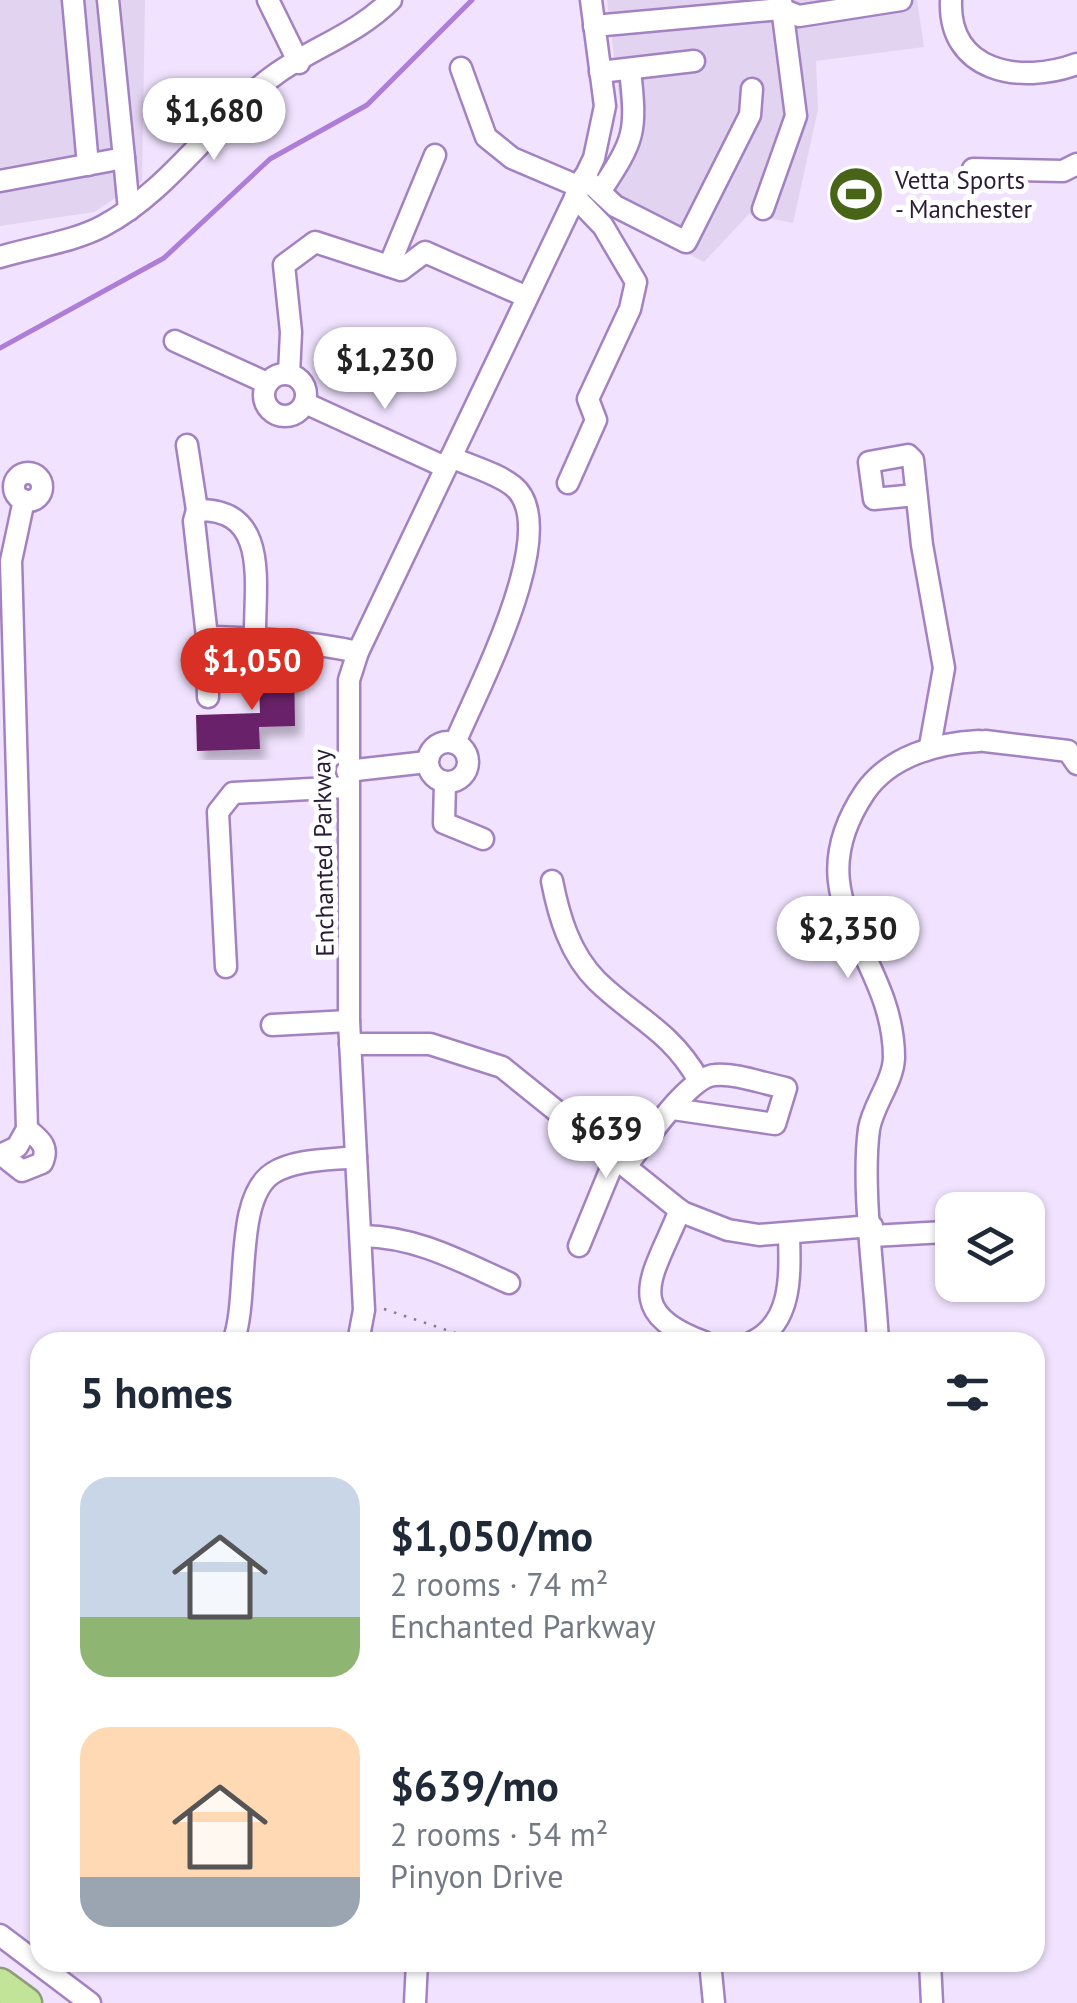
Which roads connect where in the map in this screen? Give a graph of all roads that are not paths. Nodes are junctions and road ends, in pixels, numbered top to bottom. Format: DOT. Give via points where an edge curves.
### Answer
graph roads {
  1 [pos="73,0"];
  2 [pos="108,0"];
  3 [pos="268,0"];
  4 [pos="391,0"];
  5 [pos="591,0"];
  6 [pos="901,0"];
  7 [pos="951,0"];
  8 [pos="781,4"];
  9 [pos="594,26"];
  10 [pos="694,61"];
  11 [pos="298,63"];
  12 [pos="1077,64"];
  13 [pos="461,68"];
  14 [pos="630,70"];
  15 [pos="600,72"];
  16 [pos="752,89"];
  17 [pos="435,155"];
  18 [pos="124,158"];
  19 [pos="88,164"];
  20 [pos="1077,164"];
  21 [pos="973,168"];
  22 [pos="0,181"];
  23 [pos="585,188"];
  24 [pos="763,209"];
  25 [pos="128,210"];
  26 [pos="0,256"];
  27 [pos="389,266"];
  28 [pos="527,297"];
  29 [pos="175,341"];
  30 [pos="289,374"];
  31 [pos="267,383"];
  32 [pos="305,403"];
  33 [pos="187,445"];
  34 [pos="448,462"];
  35 [pos="568,483"];
  36 [pos="916,495"];
  37 [pos="24,500"];
  38 [pos="197,510"];
  39 [pos="206,637"];
  40 [pos="256,638"];
  41 [pos="358,652"];
  42 [pos="208,697"];
  43 [pos="455,743"];
  44 [pos="930,746"];
  45 [pos="1074,753"];
  46 [pos="428,762"];
  47 [pos="347,779"];
  48 [pos="445,783"];
  49 [pos="8,805"];
  50 [pos="483,839"];
  51 [pos="552,881"];
  52 [pos="226,966"];
  53 [pos="349,1021"];
  54 [pos="272,1025"];
  55 [pos="350,1044"];
  56 [pos="698,1079"];
  57 [pos="673,1109"];
  58 [pos="12,1146"];
  59 [pos="356,1157"];
  60 [pos="621,1161"];
  61 [pos="680,1210"];
  62 [pos="872,1231"];
  63 [pos="935,1232"];
  64 [pos="789,1234"];
  65 [pos="363,1236"];
  66 [pos="580,1246"];
  67 [pos="509,1282"];
  68 [pos="237,1332"];
  69 [pos="360,1332"];
  70 [pos="677,1332"];
  71 [pos="772,1332"];
  72 [pos="877,1332"];
  73 [pos="0,1935"];
  74 [pos="30,1958"];
  75 [pos="49,1972"];
  76 [pos="416,1972"];
  77 [pos="711,1972"];
  78 [pos="930,1972"];
  79 [pos="0,1984"];
  80 [pos="26,2003"];
  81 [pos="90,2003"];
  82 [pos="414,2003"];
  83 [pos="714,2003"];
  84 [pos="932,2003"];
  1 -- 19 [label="street"];
  2 -- 18 [label="street"];
  3 -- 11 [label="street"];
  4 -- 11 [label="street" via="368,24"];
  5 -- 9 [label="street, Enchanted Parkway"];
  6 -- 8 [label="street" via="799,16"];
  7 -- 12 [label="street" via="954,37 983,64 1008,71"];
  8 -- 9 [label="street"];
  8 -- 24 [label="street" via="796,116"];
  9 -- 15 [label="street, Enchanted Parkway"];
  10 -- 14 [label="street"];
  11 -- 25 [label="street" via="212,128"];
  13 -- 23 [label="street" via="486,137 512,158"];
  14 -- 15 [label="street"];
  14 -- 23 [label="street" via="636,128 628,149"];
  15 -- 23 [label="street, Enchanted Parkway" via="603,122"];
  16 -- 23 [label="street" via="750,115 686,242"];
  17 -- 27 [label="street"];
  18 -- 19 [label="street"];
  18 -- 25 [label="street"];
  19 -- 22 [label="street"];
  20 -- 21 [label="street" via="1063,170"];
  23 -- 28 [label="street, Enchanted Parkway"];
  23 -- 35 [label="street" via="636,282 588,398 596,420"];
  25 -- 26 [label="street" via="99,228"];
  27 -- 28 [label="street" via="401,270 425,252"];
  27 -- 30 [label="street" via="315,242 284,265"];
  28 -- 34 [label="street, Enchanted Parkway"];
  29 -- 31 [label="street"];
  30 -- 31 [label="street"];
  30 -- 32 [label="street" via="302,382"];
  31 -- 32 [label="street" via="264,396 273,412 288,416"];
  32 -- 34 [label="street"];
  33 -- 38 [label="street"];
  34 -- 41 [label="street, Enchanted Parkway"];
  34 -- 43 [label="street" via="514,487 529,510 522,584"];
  36 -- 44 [label="street" via="944,668"];
  37 -- 49 [label="street" via="12,561"];
  38 -- 39 [label="street"];
  38 -- 40 [label="street" via="217,509 245,524 252,540"];
  39 -- 40 [label="street"];
  39 -- 42 [label="street"];
  40 -- 41 [label="street"];
  41 -- 47 [label="street, Enchanted Parkway" via="348,696"];
  43 -- 46 [label="street" via="438,744"];
  43 -- 48 [label="street" via="468,765 458,780"];
  44 -- 45 [label="street" via="982,741"];
  44 -- 62 [label="street" via="871,784 842,831 836,861 845,914 886,1012 894,1060 870,1125"];
  46 -- 47 [label="street"];
  46 -- 48 [label="street" via="434,778"];
  47 -- 52 [label="street" via="233,793 218,812"];
  47 -- 53 [label="street, Enchanted Parkway"];
  48 -- 50 [label="street" via="444,823"];
  49 -- 58 [label="street"];
  51 -- 56 [label="street" via="576,955 596,980 680,1047"];
  53 -- 54 [label="street"];
  53 -- 55 [label="street, Enchanted Parkway"];
  55 -- 59 [label="street, Enchanted Parkway"];
  55 -- 60 [label="street" via="430,1044 502,1067"];
  56 -- 57 [label="street"];
  56 -- 57 [label="street" via="716,1074 786,1088 775,1124"];
  57 -- 60 [label="street"];
  59 -- 65 [label="street, Enchanted Parkway"];
  59 -- 68 [label="street" via="296,1164 256,1188"];
  60 -- 61 [label="street"];
  60 -- 66 [label="street"];
  61 -- 64 [label="street" via="728,1230"];
  61 -- 70 [label="street" via="648,1292 651,1308"];
  62 -- 63 [label="street"];
  62 -- 64 [label="street"];
  62 -- 72 [label="street"];
  64 -- 71 [label="street" via="787,1296"];
  65 -- 67 [label="street" via="420,1243"];
  65 -- 69 [label="street, Enchanted Parkway"];
  73 -- 74 [label="street"];
  75 -- 81 [label="street"];
  76 -- 82 [label="street"];
  77 -- 83 [label="street"];
  78 -- 84 [label="street"];
  79 -- 80 [label="highway"];
}
